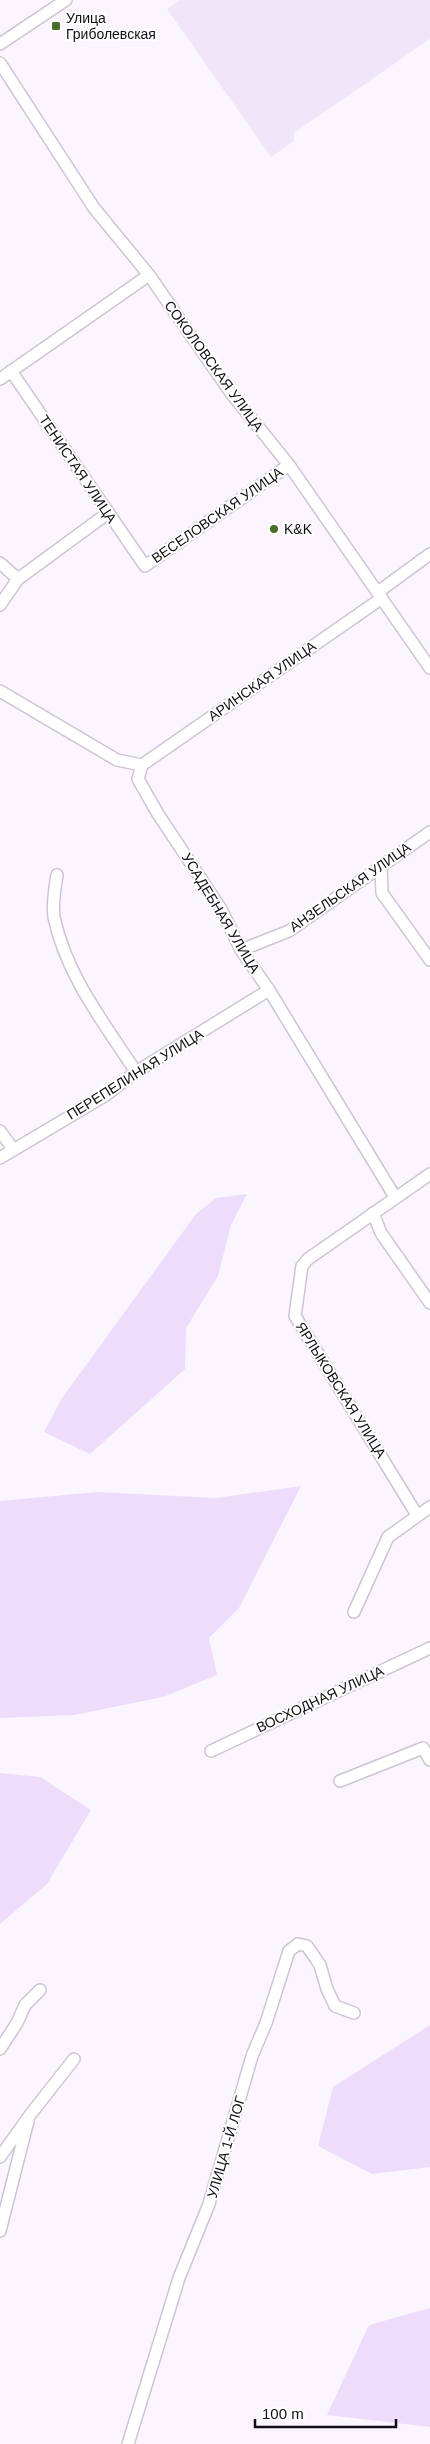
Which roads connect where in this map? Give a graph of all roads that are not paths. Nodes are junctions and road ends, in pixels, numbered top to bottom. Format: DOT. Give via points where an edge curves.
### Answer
graph roads {
  1 [pos="66,0"];
  2 [pos="0,44"];
  3 [pos="0,63"];
  4 [pos="148,275"];
  5 [pos="12,371"];
  6 [pos="0,379"];
  7 [pos="289,465"];
  8 [pos="108,513"];
  9 [pos="430,554"];
  10 [pos="0,563"];
  11 [pos="145,566"];
  12 [pos="18,579"];
  13 [pos="380,595"];
  14 [pos="0,606"];
  15 [pos="430,668"];
  16 [pos="0,691"];
  17 [pos="142,765"];
  18 [pos="430,832"];
  19 [pos="382,866"];
  20 [pos="56,875"];
  21 [pos="241,950"];
  22 [pos="430,960"];
  23 [pos="269,990"];
  24 [pos="136,1072"];
  25 [pos="0,1131"];
  26 [pos="13,1149"];
  27 [pos="0,1158"];
  28 [pos="430,1174"];
  29 [pos="395,1197"];
  30 [pos="374,1213"];
  31 [pos="430,1303"];
  32 [pos="430,1507"];
  33 [pos="418,1515"];
  34 [pos="354,1612"];
  35 [pos="430,1648"];
  36 [pos="211,1751"];
  37 [pos="430,1760"];
  38 [pos="340,1781"];
  39 [pos="40,1990"];
  40 [pos="354,2013"];
  41 [pos="0,2049"];
  42 [pos="74,2059"];
  43 [pos="30,2115"];
  44 [pos="0,2157"];
  45 [pos="0,2231"];
  46 [pos="128,2444"];
  1 -- 2 [label="street"];
  3 -- 4 [label="street, СОКОЛОВСКАЯ УЛИЦА" via="94,208"];
  4 -- 5 [label="street"];
  4 -- 7 [label="street, СОКОЛОВСКАЯ УЛИЦА" via="231,393"];
  5 -- 6 [label="street"];
  5 -- 8 [label="street, ТЕНИСТАЯ УЛИЦА"];
  7 -- 11 [label="street, ВЕСЕЛОВСКАЯ УЛИЦА"];
  7 -- 13 [label="street, СОКОЛОВСКАЯ УЛИЦА"];
  8 -- 11 [label="street, ТЕНИСТАЯ УЛИЦА"];
  8 -- 12 [label="street"];
  9 -- 13 [label="street, АРИНСКАЯ УЛИЦА"];
  10 -- 12 [label="street"];
  12 -- 14 [label="street"];
  13 -- 15 [label="street, СОКОЛОВСКАЯ УЛИЦА"];
  13 -- 17 [label="street, АРИНСКАЯ УЛИЦА"];
  16 -- 17 [label="street" via="117,760"];
  17 -- 21 [label="street, УСАДЕБНАЯ УЛИЦА" via="138,779 221,909"];
  18 -- 19 [label="street, АНЗЕЛЬСКАЯ УЛИЦА"];
  19 -- 21 [label="street, АНЗЕЛЬСКАЯ УЛИЦА" via="289,930"];
  19 -- 22 [label="street" via="382,893"];
  20 -- 24 [label="street" via="54,916 70,967"];
  21 -- 23 [label="street, УСАДЕБНАЯ УЛИЦА"];
  23 -- 24 [label="street, ПЕРЕПЕЛИНАЯ УЛИЦА"];
  23 -- 29 [label="street, УСАДЕБНАЯ УЛИЦА"];
  24 -- 26 [label="street, ПЕРЕПЕЛИНАЯ УЛИЦА" via="106,1095"];
  25 -- 26 [label="street"];
  26 -- 27 [label="street, ПЕРЕПЕЛИНАЯ УЛИЦА"];
  28 -- 29 [label="street, ЯРЛЫКОВСКАЯ УЛИЦА"];
  29 -- 30 [label="street, ЯРЛЫКОВСКАЯ УЛИЦА"];
  30 -- 31 [label="street" via="381,1233"];
  30 -- 33 [label="street, ЯРЛЫКОВСКАЯ УЛИЦА" via="302,1266 295,1316"];
  32 -- 33 [label="street"];
  33 -- 34 [label="street" via="388,1537"];
  35 -- 36 [label="street, ВОСХОДНАЯ УЛИЦА"];
  37 -- 38 [label="street" via="423,1748"];
  39 -- 41 [label="street" via="25,2005"];
  40 -- 46 [label="street, УЛИЦА 1-Й ЛОГ" via="335,2006 320,1964 307,1946 298,1944 290,1950 252,2056 209,2204 179,2278"];
  42 -- 43 [label="street"];
  43 -- 44 [label="street"];
  43 -- 45 [label="street"];
}
